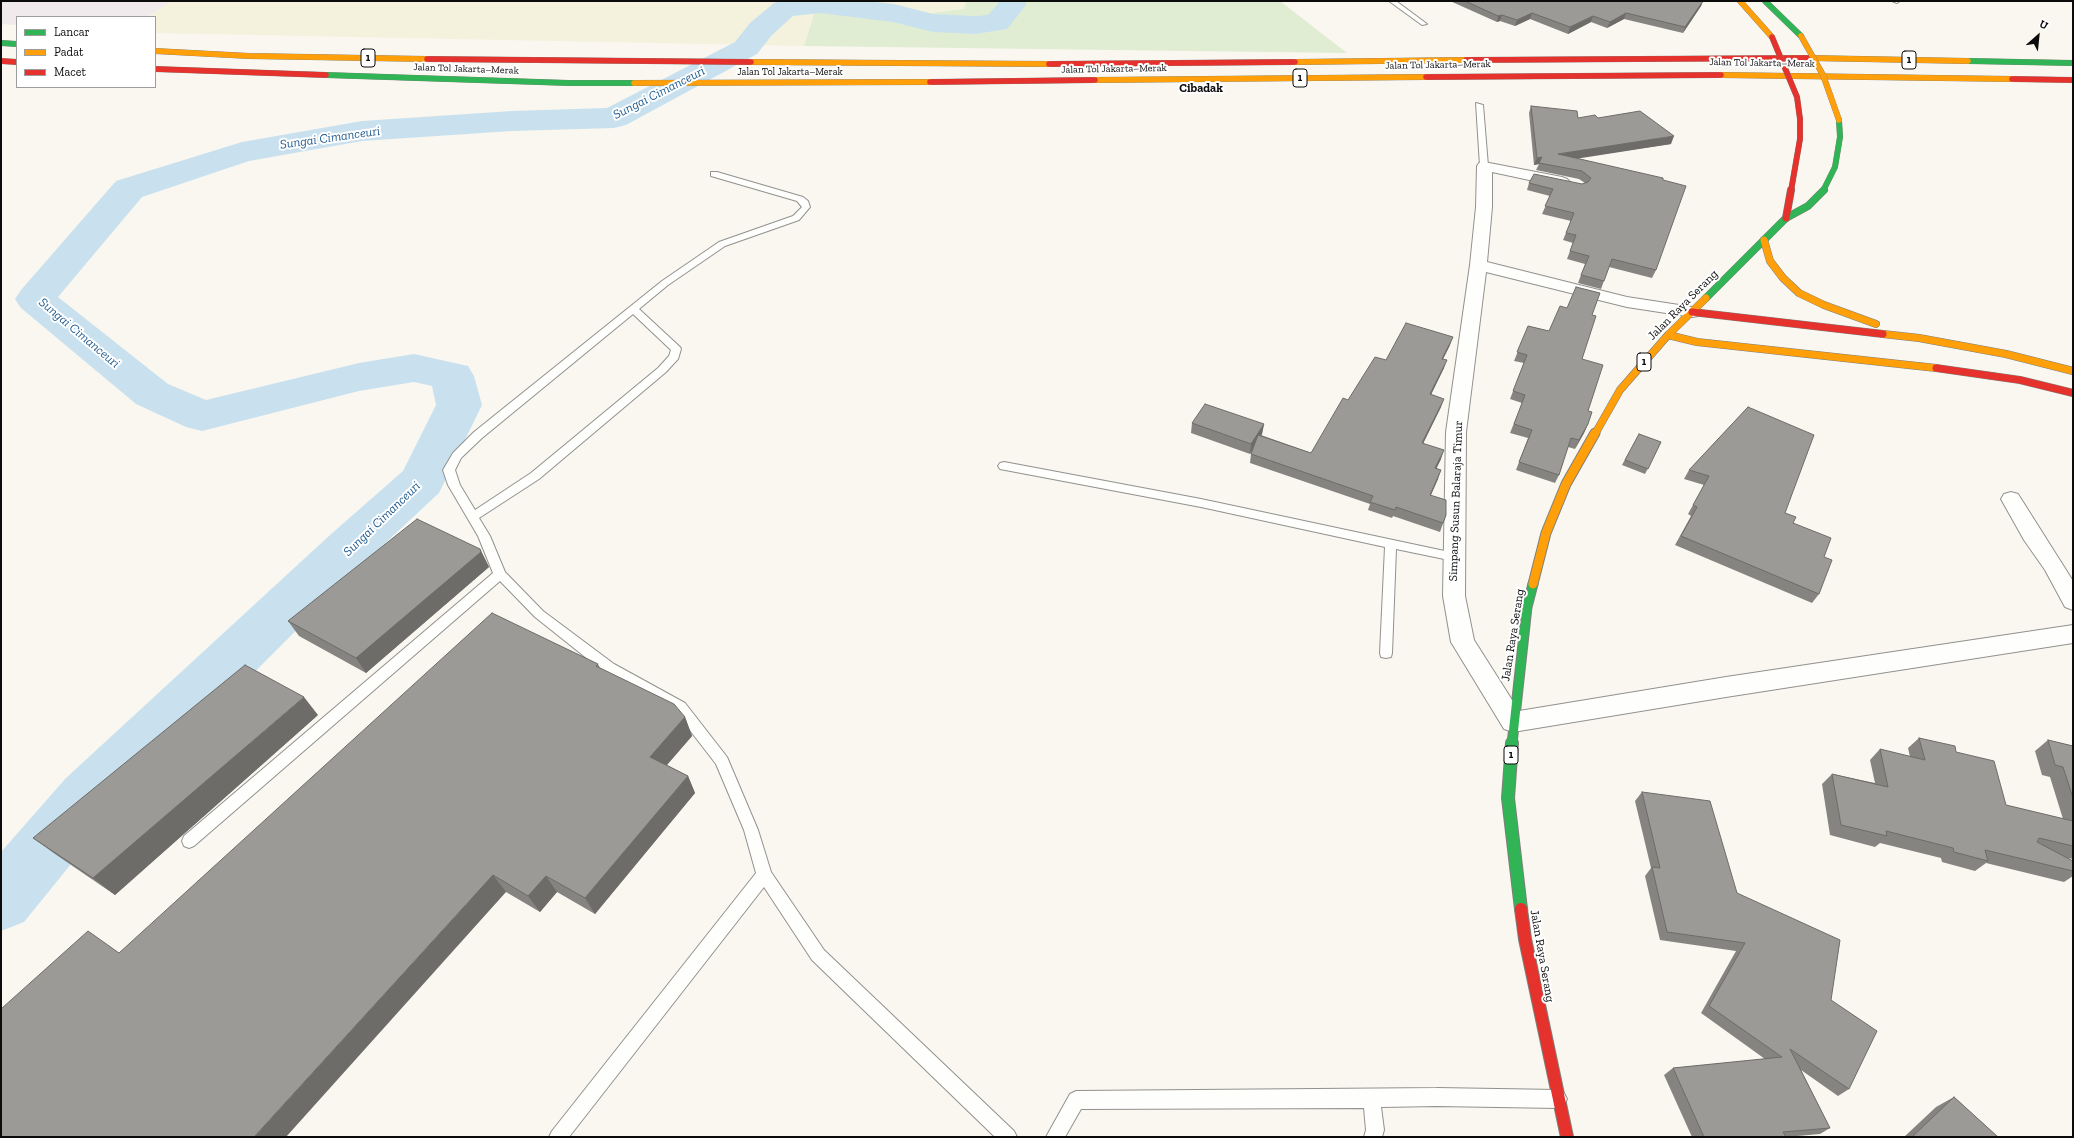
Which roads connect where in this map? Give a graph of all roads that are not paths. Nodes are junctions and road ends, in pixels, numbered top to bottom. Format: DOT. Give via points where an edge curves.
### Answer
graph roads {
  1 [pos="1392,1"];
  2 [pos="1740,1"];
  3 [pos="1764,1"];
  4 [pos="1424,24"];
  5 [pos="1,43"];
  6 [pos="16,44"];
  7 [pos="156,51"];
  8 [pos="1,61"];
  9 [pos="16,62"];
  10 [pos="2073,63"];
  11 [pos="156,69"];
  12 [pos="2073,80"];
  13 [pos="1479,105"];
  14 [pos="1484,166"];
  15 [pos="714,174"];
  16 [pos="1579,185"];
  17 [pos="1786,218"];
  18 [pos="1764,240"];
  19 [pos="1478,265"];
  20 [pos="634,309"];
  21 [pos="1692,312"];
  22 [pos="1668,335"];
  23 [pos="1919,338"];
  24 [pos="2073,371"];
  25 [pos="2073,393"];
  26 [pos="1004,466"];
  27 [pos="2011,499"];
  28 [pos="473,518"];
  29 [pos="1392,543"];
  30 [pos="1454,557"];
  31 [pos="500,574"];
  32 [pos="2073,601"];
  33 [pos="2073,634"];
  34 [pos="1386,653"];
  35 [pos="1513,722"];
  36 [pos="189,841"];
  37 [pos="764,875"];
  38 [pos="1371,1099"];
  39 [pos="1558,1099"];
  40 [pos="558,1137"];
  41 [pos="1008,1137"];
  42 [pos="1056,1137"];
  43 [pos="1373,1137"];
  44 [pos="1567,1137"];
  1 -- 4 [label="lane"];
  2 -- 17 [label="highway, bridge" via="1772,38 1797,97 1800,139"];
  3 -- 17 [label="highway, Jalan Raya Serang / 1, bridge" via="1801,36 1823,75 1839,120 1840,138 1835,167 1823,192 1808,206"];
  5 -- 6 [label="highway"];
  7 -- 10 [label="highway, Jalan Tol Jakarta–Merak / 1" via="248,56 768,62 1090,64 1746,57"];
  8 -- 9 [label="highway"];
  11 -- 12 [label="highway, Jalan Tol Jakarta–Merak / 1" via="569,83 754,84 1677,74"];
  13 -- 14 [label="lane"];
  14 -- 16 [label="street"];
  14 -- 19 [label="street, Simpang Susun Balaraja Timur" via="1484,207"];
  15 -- 20 [label="lane" via="800,199 806,207 796,218 722,244 665,283"];
  17 -- 18 [label="highway, Jalan Raya Serang / 1"];
  18 -- 21 [label="highway, Jalan Raya Serang / 1"];
  18 -- 23 [label="highway" via="1770,261 1799,293 1866,321"];
  19 -- 21 [label="street" via="1627,302"];
  19 -- 30 [label="street, Simpang Susun Balaraja Timur" via="1456,432"];
  20 -- 28 [label="lane" via="478,435 457,456 449,470 454,486"];
  20 -- 28 [label="lane" via="676,349 674,357 662,370 535,476"];
  21 -- 22 [label="highway, Jalan Raya Serang / 1"];
  21 -- 23 [label="highway"];
  22 -- 25 [label="highway" via="1697,342 1973,372"];
  22 -- 35 [label="highway, Jalan Raya Serang / 1" via="1620,390 1566,484 1546,533 1527,607"];
  23 -- 24 [label="highway" via="2006,354"];
  26 -- 29 [label="lane"];
  27 -- 32 [label="street"];
  28 -- 31 [label="lane" via="484,536"];
  29 -- 30 [label="lane"];
  29 -- 34 [label="lane" via="1388,578"];
  30 -- 35 [label="street, Simpang Susun Balaraja Timur" via="1454,596 1463,642"];
  31 -- 36 [label="lane"];
  31 -- 37 [label="lane" via="539,614 609,668 680,707 722,761 751,830"];
  33 -- 35 [label="street"];
  35 -- 39 [label="highway, Jalan Raya Serang / 1" via="1508,798 1525,939"];
  37 -- 40 [label="lane"];
  37 -- 41 [label="lane" via="818,955"];
  38 -- 39 [label="lane"];
  38 -- 42 [label="lane" via="1076,1100"];
  38 -- 43 [label="lane" via="1375,1130"];
  39 -- 44 [label="highway, Jalan Raya Serang / 1"];
}
